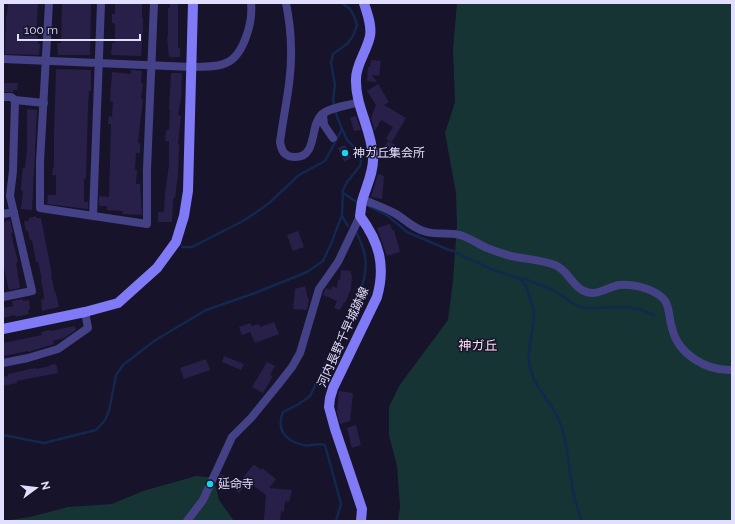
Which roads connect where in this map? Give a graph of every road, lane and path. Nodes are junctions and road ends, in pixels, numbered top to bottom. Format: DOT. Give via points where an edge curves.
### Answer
graph roads {
  1 [pos="49,3"];
  2 [pos="101,3"];
  3 [pos="154,3"];
  4 [pos="193,3"];
  5 [pos="251,3"];
  6 [pos="286,3"];
  7 [pos="364,3"];
  8 [pos="3,59"];
  9 [pos="46,61"];
  10 [pos="99,63"];
  11 [pos="152,65"];
  12 [pos="192,67"];
  13 [pos="3,97"];
  14 [pos="15,100"];
  15 [pos="44,103"];
  16 [pos="356,103"];
  17 [pos="327,112"];
  18 [pos="333,138"];
  19 [pos="362,200"];
  20 [pos="14,212"];
  21 [pos="3,214"];
  22 [pos="93,216"];
  23 [pos="360,216"];
  24 [pos="3,298"];
  25 [pos="85,312"];
  26 [pos="3,329"];
  27 [pos="3,363"];
  28 [pos="732,370"];
  29 [pos="187,521"];
  30 [pos="362,521"];
  1 -- 9 [label="street"];
  2 -- 10 [label="street"];
  3 -- 11 [label="street"];
  4 -- 12 [label="main road"];
  5 -- 12 [label="street" via="252,13 248,32 238,54 227,63"];
  6 -- 17 [label="street" via="291,51 288,93 280,142 281,149 287,156 298,157 305,154 311,146 318,118"];
  7 -- 16 [label="main road" via="369,18 370,35 358,68"];
  8 -- 9 [label="street"];
  9 -- 10 [label="street"];
  9 -- 15 [label="street"];
  10 -- 11 [label="street"];
  10 -- 22 [label="street"];
  11 -- 12 [label="street"];
  11 -- 22 [label="street" via="147,224"];
  12 -- 25 [label="main road" via="188,191 176,242 157,268 118,303"];
  13 -- 14 [label="street"];
  14 -- 15 [label="street"];
  14 -- 20 [label="street" via="10,196"];
  15 -- 22 [label="street" via="40,208"];
  16 -- 17 [label="street"];
  16 -- 19 [label="main road" via="374,158"];
  17 -- 18 [label="street" via="323,120 324,125"];
  19 -- 23 [label="main road"];
  19 -- 28 [label="street" via="396,214 428,233 461,236 489,249 558,266 585,292 596,293 618,285 646,288 659,294 666,301 677,343 685,352 698,362"];
  20 -- 21 [label="street"];
  20 -- 24 [label="street" via="32,291"];
  23 -- 29 [label="street" via="338,262 319,289 300,353 278,385 232,437 203,500"];
  23 -- 30 [label="main road, 河内長野千早城跡線" via="376,244 381,266 381,283 377,297 333,388 329,407 362,509"];
  25 -- 26 [label="main road"];
  25 -- 27 [label="street" via="88,328 58,349"];
}
